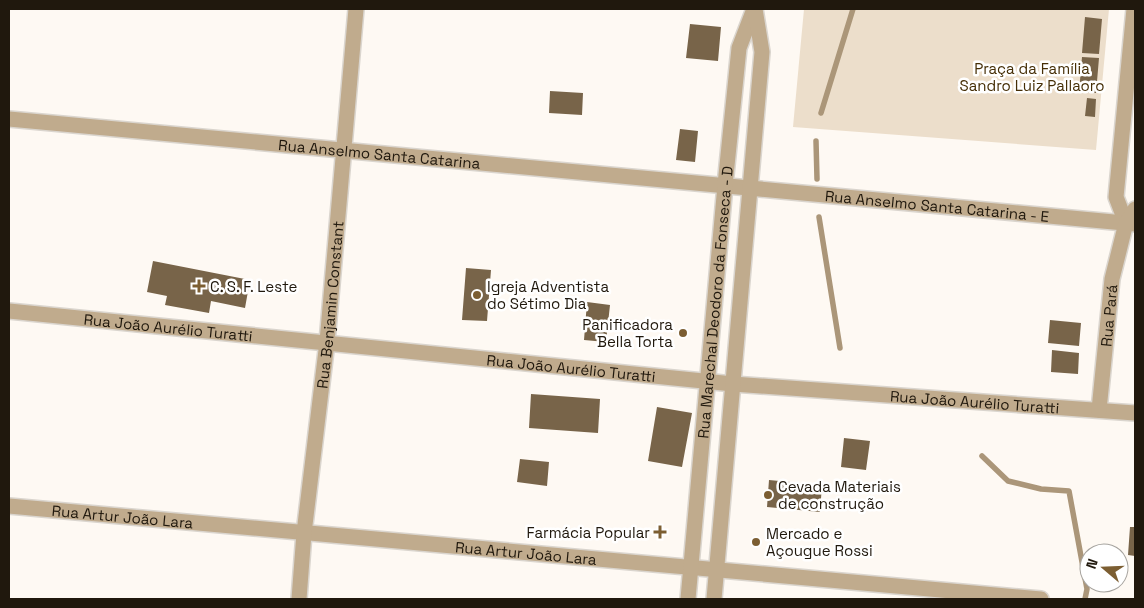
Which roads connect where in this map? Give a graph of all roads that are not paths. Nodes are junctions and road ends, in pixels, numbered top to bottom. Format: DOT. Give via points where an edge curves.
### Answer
graph roads {
  1 [pos="356,9"];
  2 [pos="754,9"];
  3 [pos="1134,9"];
  4 [pos="1130,112"];
  5 [pos="9,119"];
  6 [pos="344,150"];
  7 [pos="724,185"];
  8 [pos="750,188"];
  9 [pos="1135,209"];
  10 [pos="1131,223"];
  11 [pos="9,311"];
  12 [pos="327,342"];
  13 [pos="708,382"];
  14 [pos="733,384"];
  15 [pos="1098,410"];
  16 [pos="1135,412"];
  17 [pos="9,506"];
  18 [pos="304,533"];
  19 [pos="691,567"];
  20 [pos="716,570"];
  21 [pos="299,599"];
  22 [pos="688,599"];
  23 [pos="714,599"];
  24 [pos="1041,599"];
  1 -- 6 [label="street, Rua Benjamin Constant"];
  2 -- 7 [label="street, Rua Marechal Deodoro da Fonseca - D" via="739,48"];
  2 -- 8 [label="street, Rua Marechal Deodoro da Fonseca - D" via="762,52"];
  3 -- 4 [label="street"];
  4 -- 10 [label="street" via="1116,197"];
  5 -- 6 [label="street, Rua Anselmo Santa Catarina"];
  6 -- 7 [label="street, Rua Anselmo Santa Catarina"];
  6 -- 12 [label="street, Rua Benjamin Constant"];
  7 -- 8 [label="street, Rua Anselmo Santa Catarina"];
  7 -- 13 [label="street, Rua Marechal Deodoro da Fonseca - D"];
  8 -- 10 [label="street, Rua Anselmo Santa Catarina - E"];
  8 -- 14 [label="street, Rua Marechal Deodoro da Fonseca - D"];
  9 -- 10 [label="street, Rua Pará"];
  10 -- 15 [label="street, Rua Pará" via="1112,279"];
  11 -- 12 [label="street, Rua João Aurélio Turatti"];
  12 -- 13 [label="street, Rua João Aurélio Turatti"];
  12 -- 18 [label="street, Rua Benjamin Constant"];
  13 -- 14 [label="street, Rua João Aurélio Turatti"];
  13 -- 19 [label="street, Rua Marechal Deodoro da Fonseca - D"];
  14 -- 15 [label="street, Rua João Aurélio Turatti"];
  14 -- 20 [label="street, Rua Marechal Deodoro da Fonseca - D"];
  15 -- 16 [label="street, Rua João Aurélio Turatti"];
  17 -- 18 [label="street, Rua Artur João Lara"];
  18 -- 19 [label="street, Rua Artur João Lara"];
  18 -- 21 [label="street, Rua Benjamin Constant"];
  19 -- 20 [label="street, Rua Artur João Lara"];
  19 -- 22 [label="street, Rua Marechal Deodoro da Fonseca - D"];
  20 -- 23 [label="street, Rua Marechal Deodoro da Fonseca - D"];
  20 -- 24 [label="street, Rua Artur João Lara"];
}
